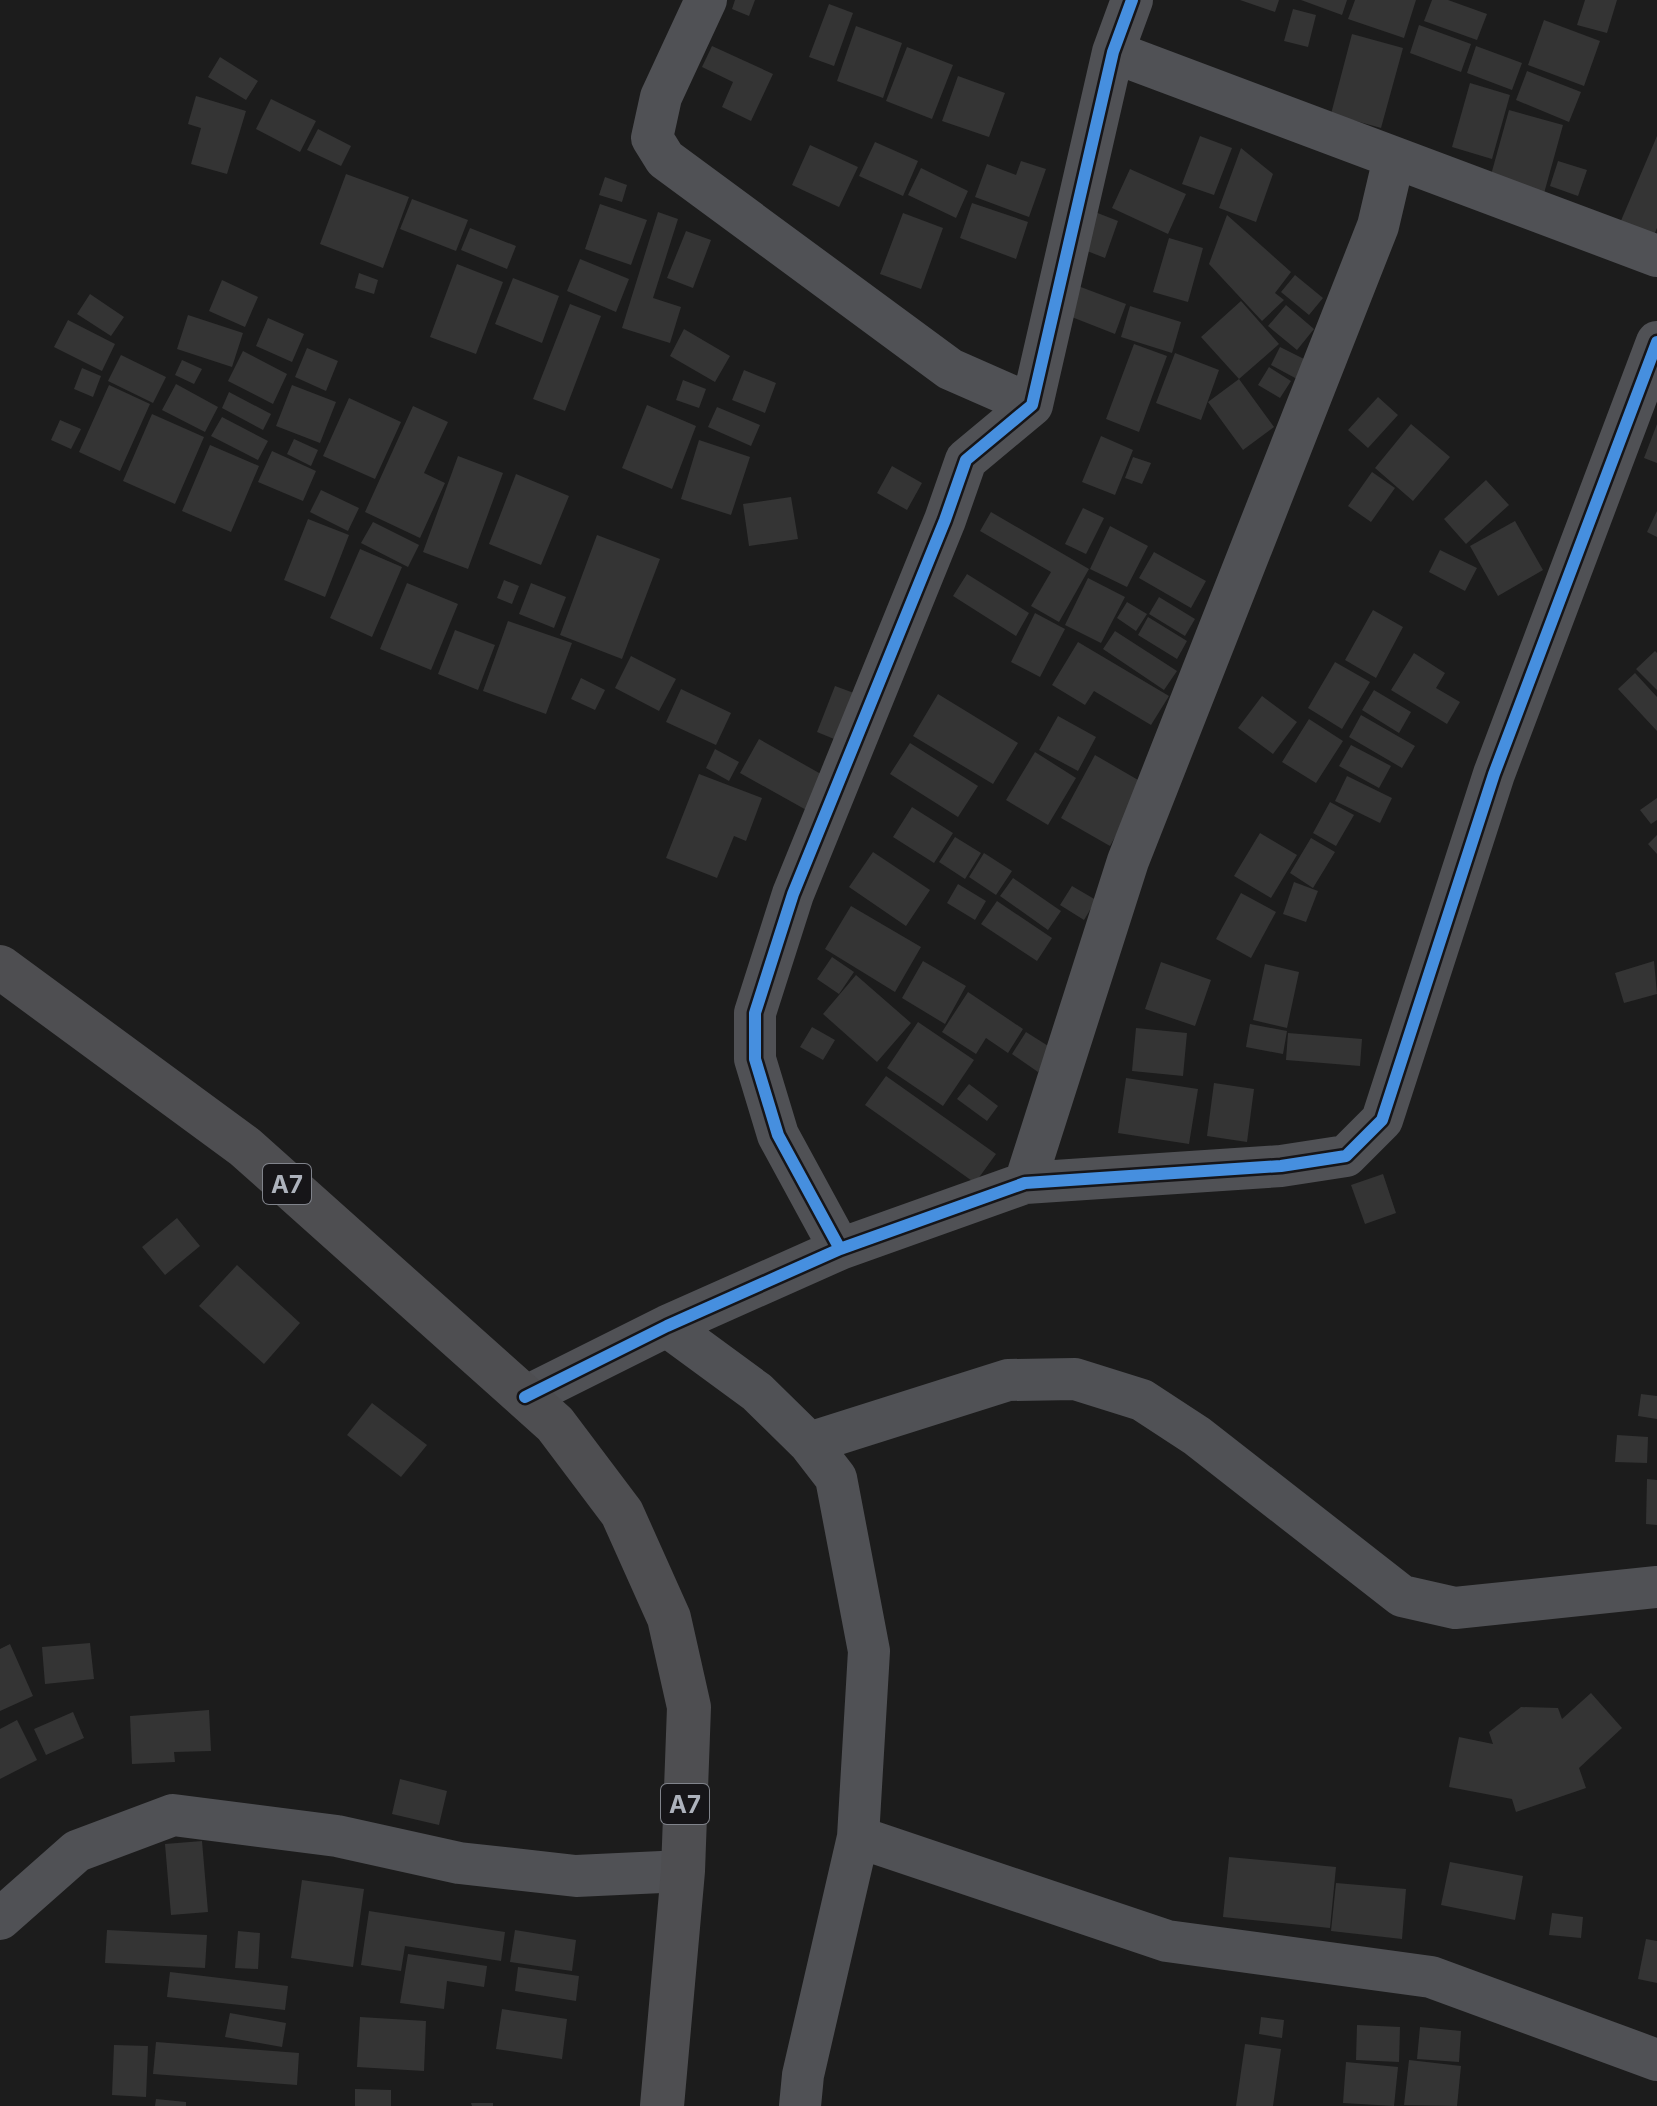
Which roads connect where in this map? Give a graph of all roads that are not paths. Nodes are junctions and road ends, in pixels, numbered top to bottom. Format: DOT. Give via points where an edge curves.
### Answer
graph roads {
  1 [pos="706,0"];
  2 [pos="1132,0"];
  3 [pos="1113,52"];
  4 [pos="1394,158"];
  5 [pos="1657,256"];
  6 [pos="1657,342"];
  7 [pos="1032,405"];
  8 [pos="0,967"];
  9 [pos="1025,1183"];
  10 [pos="840,1249"];
  11 [pos="667,1326"];
  12 [pos="540,1410"];
  13 [pos="809,1443"];
  14 [pos="1657,1587"];
  15 [pos="858,1837"];
  16 [pos="683,1871"];
  17 [pos="0,1919"];
  18 [pos="1657,2060"];
  19 [pos="662,2106"];
  20 [pos="800,2106"];
  1 -- 7 [label="street" via="661,97 652,138 665,159 950,369"];
  2 -- 3 [label="street"];
  3 -- 4 [label="street"];
  3 -- 7 [label="street"];
  4 -- 5 [label="street"];
  4 -- 9 [label="street" via="1378,226 1128,861"];
  6 -- 9 [label="street" via="1494,774 1382,1120 1346,1156 1281,1166"];
  7 -- 10 [label="street" via="966,460 793,894 755,1013 755,1059 778,1135"];
  8 -- 12 [label="highway, A7" via="245,1147"];
  9 -- 10 [label="street"];
  10 -- 11 [label="street"];
  11 -- 12 [label="street"];
  11 -- 13 [label="street" via="757,1392"];
  12 -- 16 [label="highway, A7" via="622,1513 669,1618 689,1707"];
  13 -- 14 [label="street" via="1008,1380 1075,1379 1142,1400 1197,1436 1402,1596 1455,1608"];
  13 -- 15 [label="street" via="836,1478 869,1651"];
  15 -- 18 [label="street" via="1167,1941 1431,1977"];
  15 -- 20 [label="street"];
  16 -- 17 [label="street" via="561,1875 459,1863 337,1836 173,1815 77,1851"];
  16 -- 19 [label="highway, A7"];
}
